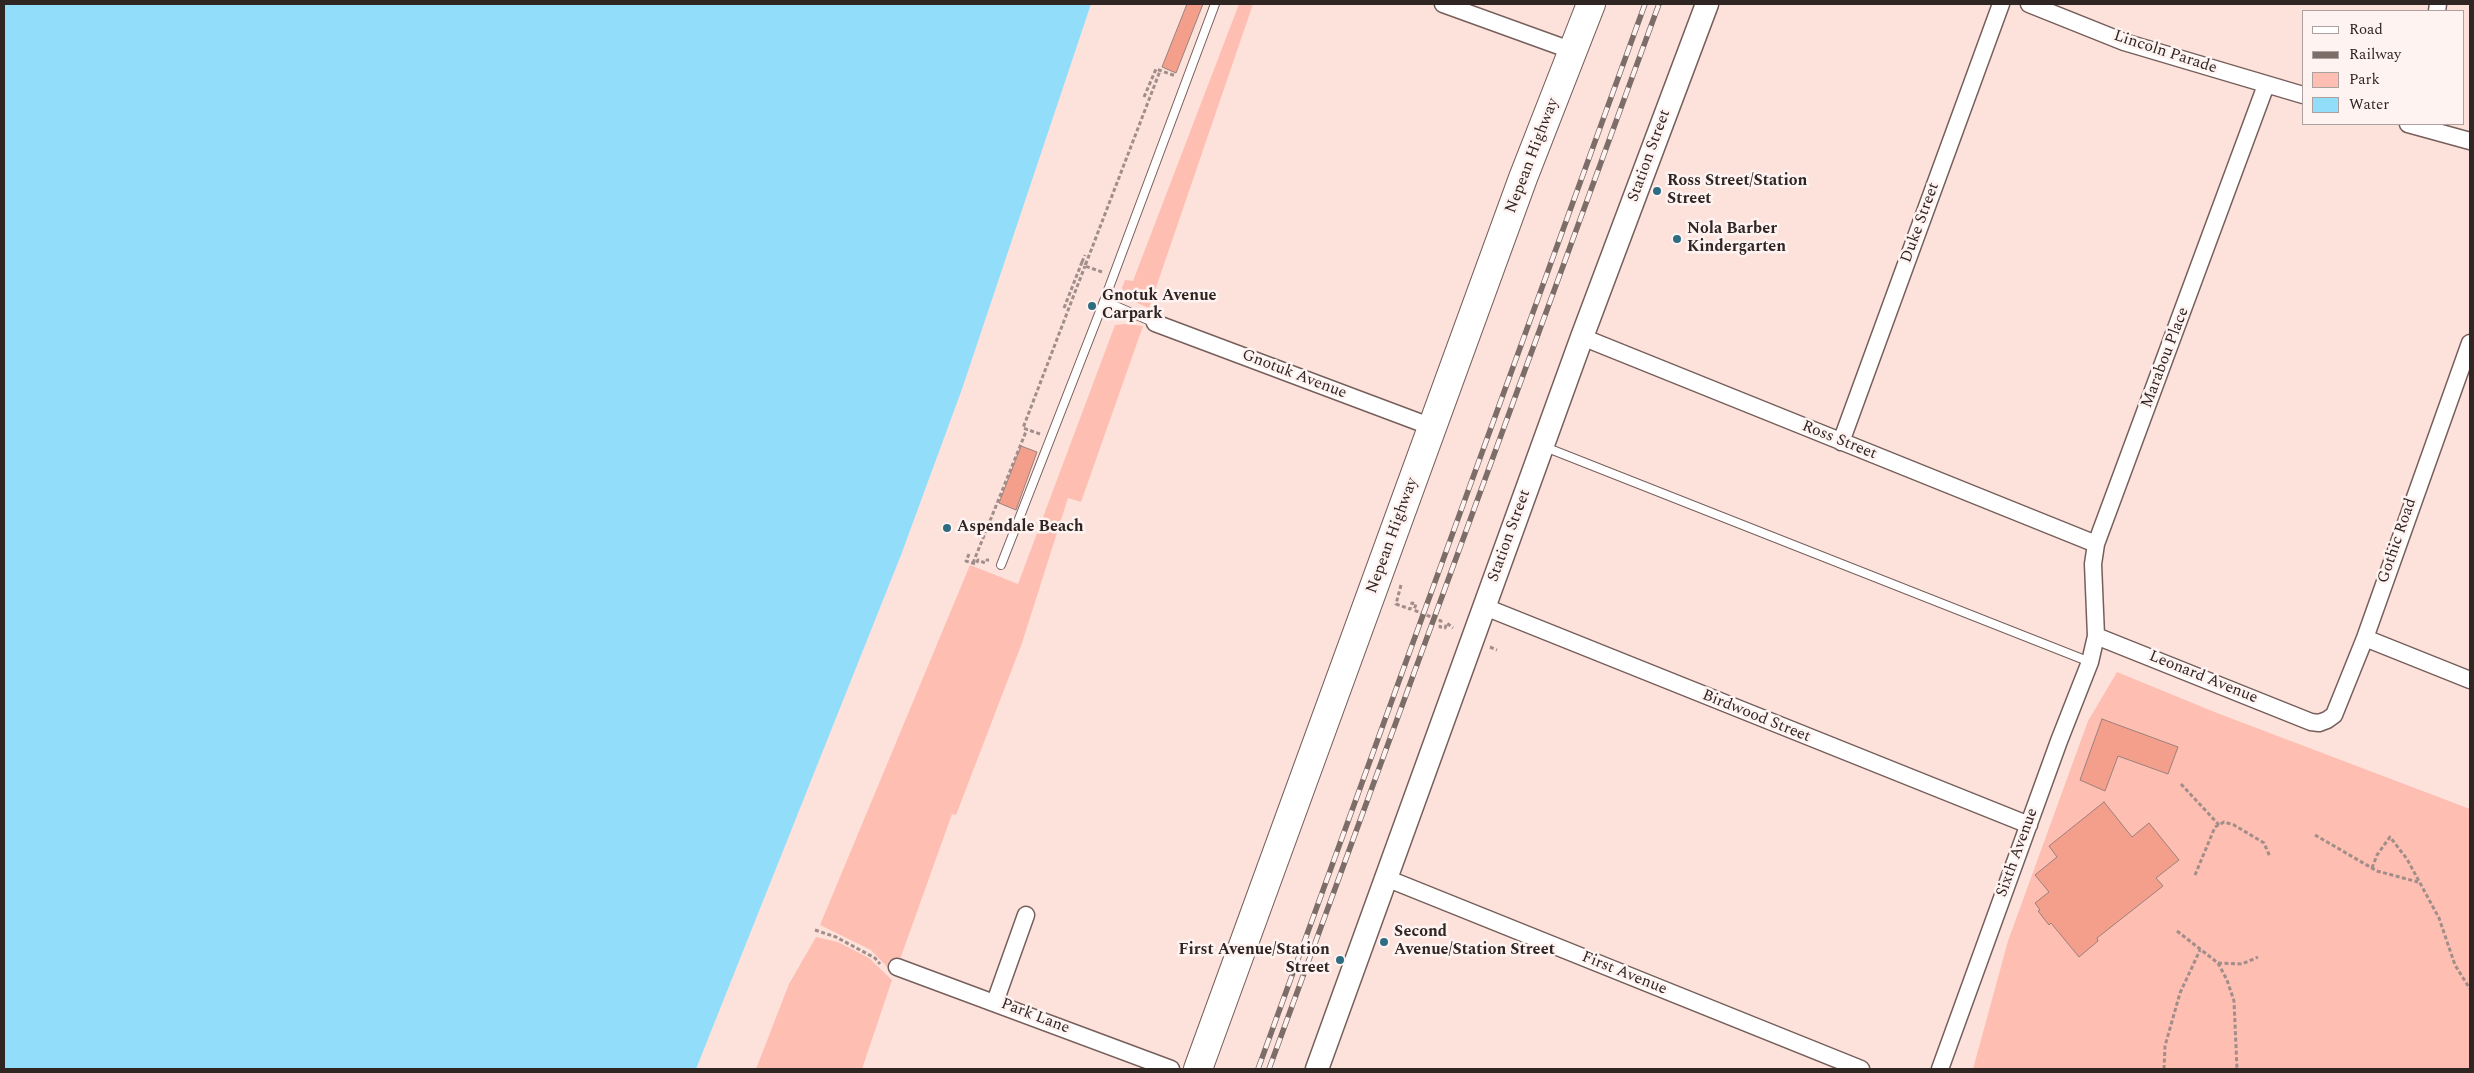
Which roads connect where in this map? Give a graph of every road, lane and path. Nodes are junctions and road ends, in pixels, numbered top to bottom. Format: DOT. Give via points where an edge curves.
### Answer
graph roads {
  1 [pos="1215,4"];
  2 [pos="1443,4"];
  3 [pos="1591,4"];
  4 [pos="1707,4"];
  5 [pos="2001,4"];
  6 [pos="2029,4"];
  7 [pos="1573,51"];
  8 [pos="1160,71"];
  9 [pos="1186,80"];
  10 [pos="2266,85"];
  11 [pos="2302,95"];
  12 [pos="1144,97"];
  13 [pos="2415,125"];
  14 [pos="2470,141"];
  15 [pos="1085,255"];
  16 [pos="1084,264"];
  17 [pos="1113,276"];
  18 [pos="1104,301"];
  19 [pos="1064,308"];
  20 [pos="1155,323"];
  21 [pos="1582,337"];
  22 [pos="2470,343"];
  23 [pos="1432,427"];
  24 [pos="1026,429"];
  25 [pos="1050,438"];
  26 [pos="1841,442"];
  27 [pos="1543,446"];
  28 [pos="2096,544"];
  29 [pos="969,554"];
  30 [pos="972,563"];
  31 [pos="1001,565"];
  32 [pos="1378,576"];
  33 [pos="1484,607"];
  34 [pos="2096,636"];
  35 [pos="2365,638"];
  36 [pos="1472,641"];
  37 [pos="1497,650"];
  38 [pos="2090,662"];
  39 [pos="2470,680"];
  40 [pos="2311,722"];
  41 [pos="2181,784"];
  42 [pos="2028,825"];
  43 [pos="2219,825"];
  44 [pos="2315,835"];
  45 [pos="2270,857"];
  46 [pos="2372,868"];
  47 [pos="2195,875"];
  48 [pos="1386,878"];
  49 [pos="2418,882"];
  50 [pos="1026,916"];
  51 [pos="815,930"];
  52 [pos="2177,931"];
  53 [pos="2200,950"];
  54 [pos="2258,957"];
  55 [pos="2218,963"];
  56 [pos="897,967"];
  57 [pos="2470,989"];
  58 [pos="995,1002"];
  59 [pos="1171,1069"];
  60 [pos="1198,1069"];
  61 [pos="1317,1069"];
  62 [pos="1861,1069"];
  63 [pos="1940,1069"];
  64 [pos="2164,1069"];
  65 [pos="2237,1069"];
  1 -- 9 [label="lane"];
  2 -- 7 [label="street"];
  3 -- 7 [label="highway, Nepean Highway"];
  4 -- 21 [label="street, Station Street"];
  5 -- 26 [label="street, Duke Street"];
  6 -- 10 [label="street, Lincoln Parade" via="2124,42"];
  7 -- 23 [label="highway, Nepean Highway"];
  8 -- 9 [label="path"];
  8 -- 12 [label="path" via="1156,69"];
  8 -- 16 [label="path"];
  9 -- 17 [label="lane"];
  10 -- 11 [label="street, Lincoln Parade"];
  10 -- 28 [label="street, Marabou Place"];
  13 -- 14 [label="street"];
  15 -- 16 [label="path"];
  16 -- 17 [label="path"];
  16 -- 19 [label="path"];
  16 -- 24 [label="path" via="1023,428"];
  17 -- 18 [label="lane"];
  18 -- 20 [label="lane"];
  18 -- 25 [label="lane"];
  20 -- 23 [label="street, Gnotuk Avenue"];
  21 -- 26 [label="street, Ross Street"];
  21 -- 27 [label="street, Station Street"];
  22 -- 35 [label="street, Gothic Road"];
  23 -- 32 [label="highway, Nepean Highway"];
  24 -- 25 [label="path"];
  24 -- 30 [label="path"];
  25 -- 31 [label="lane"];
  26 -- 28 [label="street, Ross Street"];
  27 -- 33 [label="street, Station Street"];
  27 -- 38 [label="lane"];
  28 -- 34 [label="street, Marabou Place" via="2093,573"];
  29 -- 30 [label="path" via="966,561"];
  30 -- 31 [label="path" via="976,564 978,560 986,563 987,560"];
  32 -- 36 [label="path" via="1401,585 1396,604 1410,609 1412,603 1416,604 1414,610 1442,622 1440,627 1445,628 1447,623 1454,626 1452,632"];
  32 -- 60 [label="highway, Nepean Highway"];
  33 -- 36 [label="street, Station Street"];
  33 -- 42 [label="street, Birdwood Street"];
  34 -- 38 [label="street, Sixth Avenue"];
  34 -- 40 [label="street, Leonard Avenue"];
  35 -- 39 [label="street"];
  35 -- 40 [label="street, Gothic Road" via="2334,715 2319,724"];
  36 -- 37 [label="path"];
  36 -- 48 [label="street, Station Street"];
  38 -- 42 [label="street, Sixth Avenue"];
  41 -- 43 [label="path"];
  42 -- 63 [label="street, Sixth Avenue"];
  43 -- 45 [label="path" via="2224,822 2234,825 2254,836 2264,843"];
  43 -- 47 [label="path" via="2215,827"];
  44 -- 46 [label="path"];
  46 -- 49 [label="path"];
  46 -- 49 [label="path" via="2390,837 2407,859"];
  48 -- 61 [label="street, Station Street"];
  48 -- 62 [label="street, First Avenue"];
  49 -- 57 [label="path" via="2439,918 2455,964"];
  50 -- 58 [label="street"];
  51 -- 56 [label="path" via="836,937 875,958 892,976"];
  52 -- 53 [label="path"];
  53 -- 55 [label="path"];
  53 -- 64 [label="path" via="2180,993 2165,1046"];
  54 -- 55 [label="path" via="2242,964"];
  55 -- 65 [label="path" via="2234,1001"];
  56 -- 58 [label="street, Park Lane"];
  58 -- 59 [label="street, Park Lane"];
}
